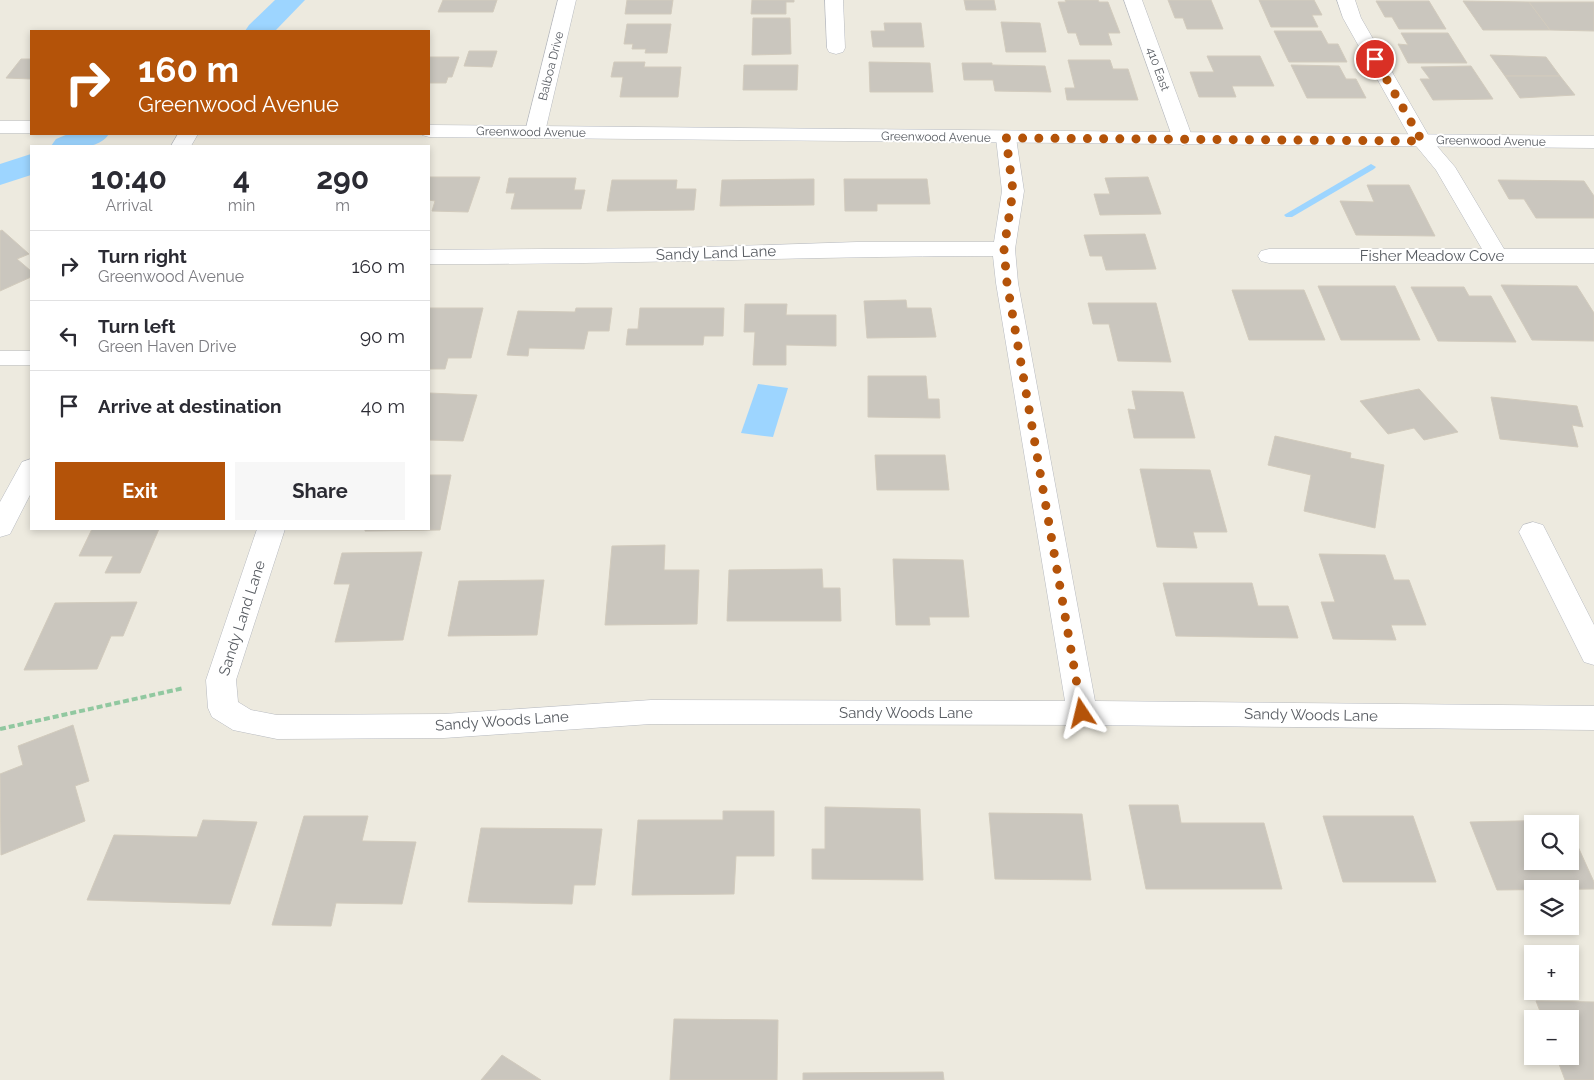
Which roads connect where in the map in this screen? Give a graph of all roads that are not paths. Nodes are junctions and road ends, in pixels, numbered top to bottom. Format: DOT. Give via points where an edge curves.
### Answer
graph roads {
  1 [pos="567,0"];
  2 [pos="834,0"];
  3 [pos="1133,0"];
  4 [pos="1346,0"];
  5 [pos="836,48"];
  6 [pos="0,127"];
  7 [pos="30,127"];
  8 [pos="430,131"];
  9 [pos="535,132"];
  10 [pos="1006,138"];
  11 [pos="1183,139"];
  12 [pos="1422,141"];
  13 [pos="1594,142"];
  14 [pos="1004,249"];
  15 [pos="1269,256"];
  16 [pos="1497,256"];
  17 [pos="1594,256"];
  18 [pos="430,257"];
  19 [pos="0,358"];
  20 [pos="30,358"];
  21 [pos="30,470"];
  22 [pos="0,527"];
  23 [pos="271,530"];
  24 [pos="1533,532"];
  25 [pos="1594,654"];
  26 [pos="222,694"];
  27 [pos="1082,713"];
  28 [pos="1594,718"];
  1 -- 9 [label="street, Balboa Drive"];
  2 -- 5 [label="street"];
  3 -- 11 [label="street, 410 East"];
  4 -- 12 [label="street" via="1352,18"];
  6 -- 7 [label="street"];
  8 -- 9 [label="street, Greenwood Avenue"];
  9 -- 10 [label="street, Greenwood Avenue"];
  10 -- 11 [label="street, Greenwood Avenue"];
  10 -- 14 [label="street" via="1013,191"];
  11 -- 12 [label="street, Greenwood Avenue"];
  12 -- 13 [label="street, Greenwood Avenue"];
  12 -- 16 [label="street" via="1445,168"];
  14 -- 18 [label="street, Sandy Land Lane" via="857,248 666,256"];
  14 -- 27 [label="street"];
  15 -- 16 [label="street, Fisher Meadow Cove"];
  16 -- 17 [label="street, Fisher Meadow Cove"];
  19 -- 20 [label="street"];
  21 -- 22 [label="street"];
  23 -- 26 [label="street, Sandy Land Lane" via="239,621"];
  24 -- 25 [label="street"];
  26 -- 27 [label="street, Sandy Woods Lane" via="244,721 277,727 444,726 651,712"];
  27 -- 28 [label="street, Sandy Woods Lane"];
}
